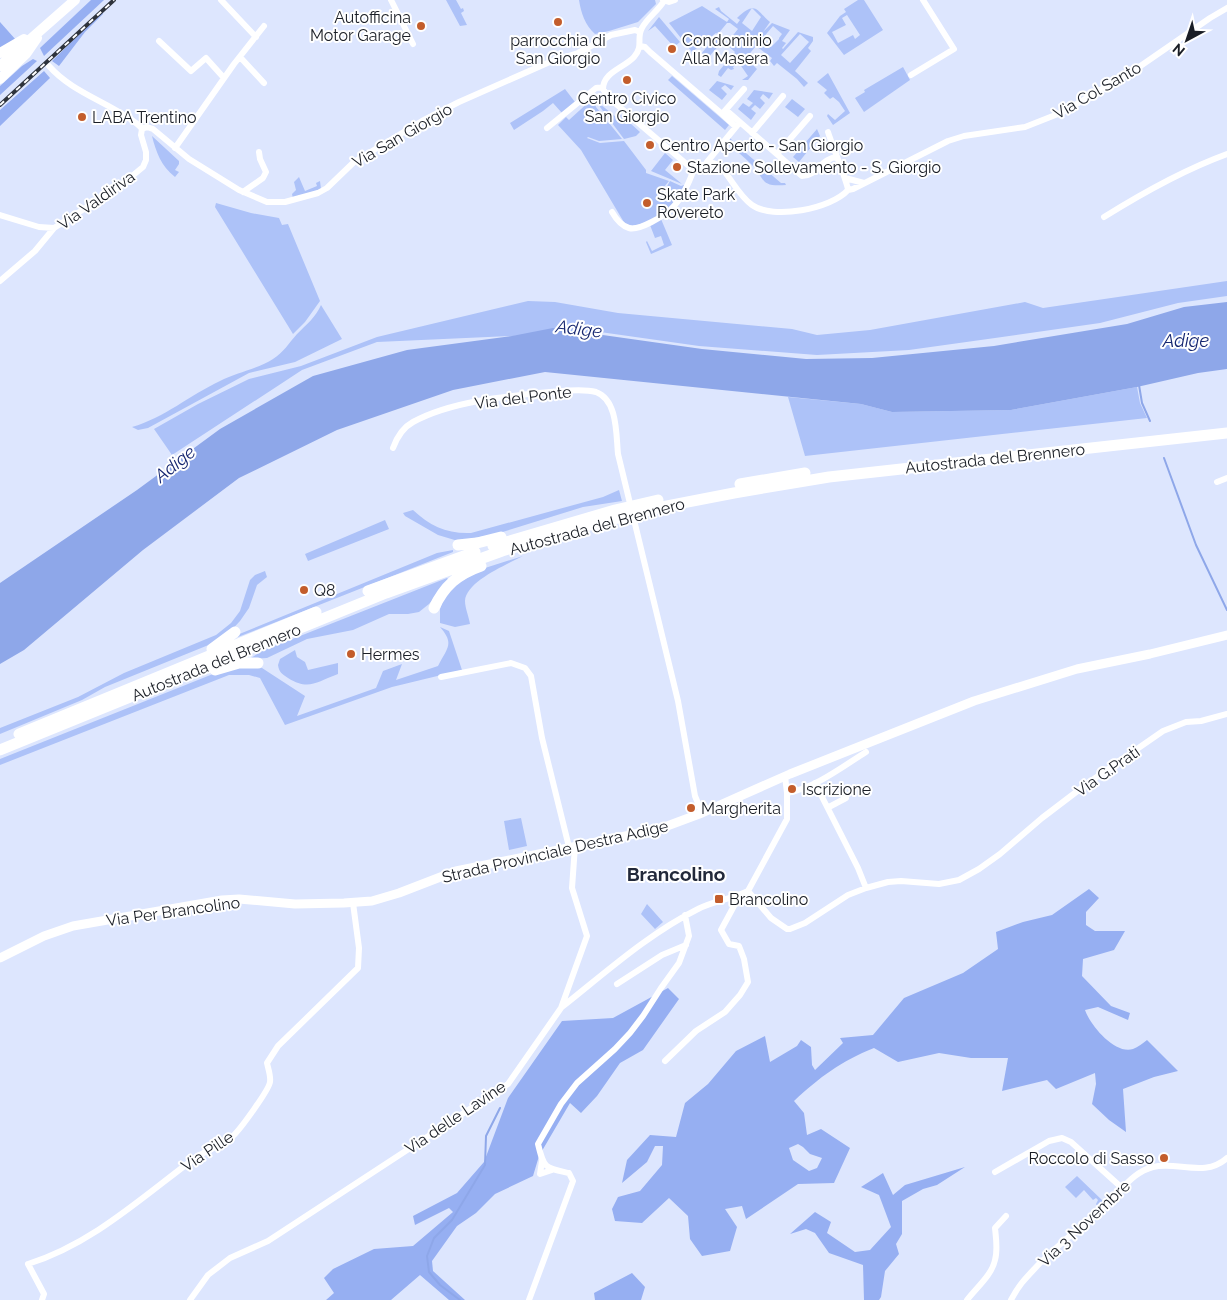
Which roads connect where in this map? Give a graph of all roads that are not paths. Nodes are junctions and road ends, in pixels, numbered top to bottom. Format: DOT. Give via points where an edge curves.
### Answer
graph roads {
  1 [pos="75,0"];
  2 [pos="220,0"];
  3 [pos="391,0"];
  4 [pos="675,0"];
  5 [pos="923,0"];
  6 [pos="664,1"];
  7 [pos="1227,8"];
  8 [pos="264,26"];
  9 [pos="42,29"];
  10 [pos="640,32"];
  11 [pos="256,37"];
  12 [pos="159,40"];
  13 [pos="414,44"];
  14 [pos="640,46"];
  15 [pos="0,53"];
  16 [pos="240,57"];
  17 [pos="0,66"];
  18 [pos="49,66"];
  19 [pos="911,75"];
  20 [pos="224,78"];
  21 [pos="0,79"];
  22 [pos="264,83"];
  23 [pos="603,88"];
  24 [pos="744,89"];
  25 [pos="783,96"];
  26 [pos="722,112"];
  27 [pos="810,116"];
  28 [pos="738,125"];
  29 [pos="547,128"];
  30 [pos="142,129"];
  31 [pos="828,132"];
  32 [pos="752,133"];
  33 [pos="174,148"];
  34 [pos="259,152"];
  35 [pos="777,154"];
  36 [pos="1227,154"];
  37 [pos="836,157"];
  38 [pos="707,162"];
  39 [pos="694,169"];
  40 [pos="846,178"];
  41 [pos="864,184"];
  42 [pos="848,190"];
  43 [pos="243,192"];
  44 [pos="612,212"];
  45 [pos="0,215"];
  46 [pos="1104,217"];
  47 [pos="54,228"];
  48 [pos="0,281"];
  49 [pos="1227,425"];
  50 [pos="1227,433"];
  51 [pos="393,448"];
  52 [pos="1227,478"];
  53 [pos="1217,482"];
  54 [pos="539,531"];
  55 [pos="458,545"];
  56 [pos="522,545"];
  57 [pos="434,608"];
  58 [pos="235,632"];
  59 [pos="1227,635"];
  60 [pos="258,663"];
  61 [pos="441,677"];
  62 [pos="153,678"];
  63 [pos="146,690"];
  64 [pos="1227,714"];
  65 [pos="0,741"];
  66 [pos="0,750"];
  67 [pos="866,752"];
  68 [pos="786,776"];
  69 [pos="815,783"];
  70 [pos="787,793"];
  71 [pos="846,798"];
  72 [pos="829,807"];
  73 [pos="702,813"];
  74 [pos="572,846"];
  75 [pos="866,888"];
  76 [pos="748,891"];
  77 [pos="735,897"];
  78 [pos="353,903"];
  79 [pos="685,916"];
  80 [pos="686,945"];
  81 [pos="0,958"];
  82 [pos="617,984"];
  83 [pos="561,1008"];
  84 [pos="665,1061"];
  85 [pos="1227,1158"];
  86 [pos="542,1161"];
  87 [pos="552,1170"];
  88 [pos="996,1172"];
  89 [pos="1121,1187"];
  90 [pos="1006,1216"];
  91 [pos="42,1300"];
  92 [pos="190,1300"];
  93 [pos="529,1300"];
  94 [pos="967,1300"];
  95 [pos="1011,1300"];
  1 -- 9 [label="main road"];
  2 -- 11 [label="street"];
  3 -- 13 [label="street"];
  4 -- 6 [label="street"];
  5 -- 19 [label="street" via="954,49"];
  6 -- 10 [label="street"];
  7 -- 41 [label="street, Via Col Santo" via="1139,67 1063,112 1025,127 948,141"];
  8 -- 11 [label="street"];
  9 -- 15 [label="main road"];
  9 -- 17 [label="main road"];
  9 -- 21 [label="main road" via="26,54"];
  10 -- 14 [label="street"];
  10 -- 43 [label="street, Via San Giorgio" via="635,30 611,35 578,53 552,61 451,106 351,164 318,194 277,202"];
  11 -- 16 [label="street"];
  12 -- 20 [label="street" via="191,71 206,58"];
  14 -- 23 [label="street" via="633,58 608,76"];
  14 -- 26 [label="street"];
  16 -- 20 [label="street"];
  16 -- 22 [label="street"];
  18 -- 30 [label="street, Via San Giorgio" via="61,79 117,110"];
  20 -- 33 [label="street"];
  23 -- 29 [label="street" via="596,88"];
  23 -- 39 [label="street" via="609,98"];
  24 -- 26 [label="street"];
  25 -- 32 [label="street"];
  26 -- 28 [label="street"];
  27 -- 35 [label="street"];
  28 -- 32 [label="street"];
  28 -- 38 [label="street"];
  30 -- 33 [label="street, Via San Giorgio" via="154,129"];
  30 -- 47 [label="street, Via Valdiriva" via="146,152 143,167 120,186"];
  31 -- 37 [label="street"];
  32 -- 35 [label="street"];
  33 -- 43 [label="street, Via San Giorgio"];
  34 -- 43 [label="street" via="266,172 263,178"];
  35 -- 37 [label="street" via="805,177 815,172 823,162"];
  36 -- 46 [label="street" via="1157,185"];
  37 -- 40 [label="street"];
  38 -- 39 [label="street"];
  38 -- 42 [label="street, Via Col Santo" via="720,166 747,202 766,210 807,209"];
  39 -- 44 [label="street" via="678,201 658,219 629,228"];
  40 -- 41 [label="street"];
  40 -- 42 [label="street"];
  41 -- 42 [label="street, Via Col Santo"];
  45 -- 47 [label="street" via="38,227"];
  47 -- 48 [label="street, Via Valdiriva" via="35,251"];
  49 -- 54 [label="highway, Autostrada del Brennero" via="770,478 615,510"];
  50 -- 56 [label="highway, Autostrada del Brennero" via="771,486 662,507"];
  51 -- 73 [label="street, Via del Ponte" via="398,437 413,422 455,406 509,396 578,390 596,392 610,404 618,454 678,701 695,796"];
  52 -- 53 [label="street"];
  54 -- 55 [label="highway" via="515,532"];
  54 -- 62 [label="highway, Autostrada del Brennero" via="398,579"];
  56 -- 57 [label="highway" via="464,572 441,593"];
  56 -- 63 [label="highway, Autostrada del Brennero" via="386,593"];
  58 -- 62 [label="highway" via="218,646 175,664"];
  59 -- 68 [label="main road, Strada Provinciale Destra Adige" via="1077,669 974,701"];
  60 -- 63 [label="highway" via="232,665 183,682"];
  61 -- 74 [label="street, Via delle Lavine" via="512,663 528,672 542,738"];
  62 -- 65 [label="highway, Autostrada del Brennero"];
  63 -- 66 [label="highway, Autostrada del Brennero"];
  64 -- 75 [label="street, Via G.Prati" via="1186,722 1163,731 1088,783 1000,854 959,880 939,884 895,882"];
  67 -- 69 [label="street"];
  68 -- 70 [label="street"];
  68 -- 73 [label="main road, Strada Provinciale Destra Adige"];
  69 -- 70 [label="street"];
  69 -- 72 [label="street"];
  70 -- 76 [label="street" via="787,819"];
  71 -- 72 [label="street"];
  72 -- 75 [label="street"];
  73 -- 74 [label="main road, Strada Provinciale Destra Adige" via="659,829"];
  74 -- 78 [label="main road, Strada Provinciale Destra Adige" via="456,871 399,893"];
  74 -- 83 [label="street, Via delle Lavine" via="572,888 587,936"];
  75 -- 76 [label="street, Via G.Prati" via="790,929 772,918"];
  76 -- 77 [label="street"];
  77 -- 79 [label="street"];
  77 -- 84 [label="street" via="734,906 720,930 730,944 739,946 748,982 725,1012 696,1031"];
  78 -- 81 [label="main road, Via Per Brancolino" via="222,900 73,926"];
  78 -- 91 [label="street, Via Pille" via="359,948 358,968 278,1046 267,1063 270,1082 265,1094 233,1136 197,1156 89,1237 50,1257 28,1264 44,1294"];
  79 -- 80 [label="street" via="689,936"];
  79 -- 83 [label="street"];
  80 -- 82 [label="street" via="662,955"];
  80 -- 86 [label="street" via="679,963 643,1016 615,1049 577,1083 561,1104 538,1144"];
  83 -- 92 [label="street, Via delle Lavine" via="508,1084 268,1241 230,1258 208,1275"];
  85 -- 89 [label="street, Via 3 Novembre" via="1205,1167 1154,1166"];
  86 -- 87 [label="street"];
  86 -- 87 [label="street" via="540,1174"];
  87 -- 93 [label="street" via="569,1173 574,1181"];
  88 -- 89 [label="street" via="1050,1141 1062,1138 1071,1142"];
  89 -- 95 [label="street, Via 3 Novembre" via="1022,1281"];
  90 -- 94 [label="street" via="995,1228 995,1261"];
}
